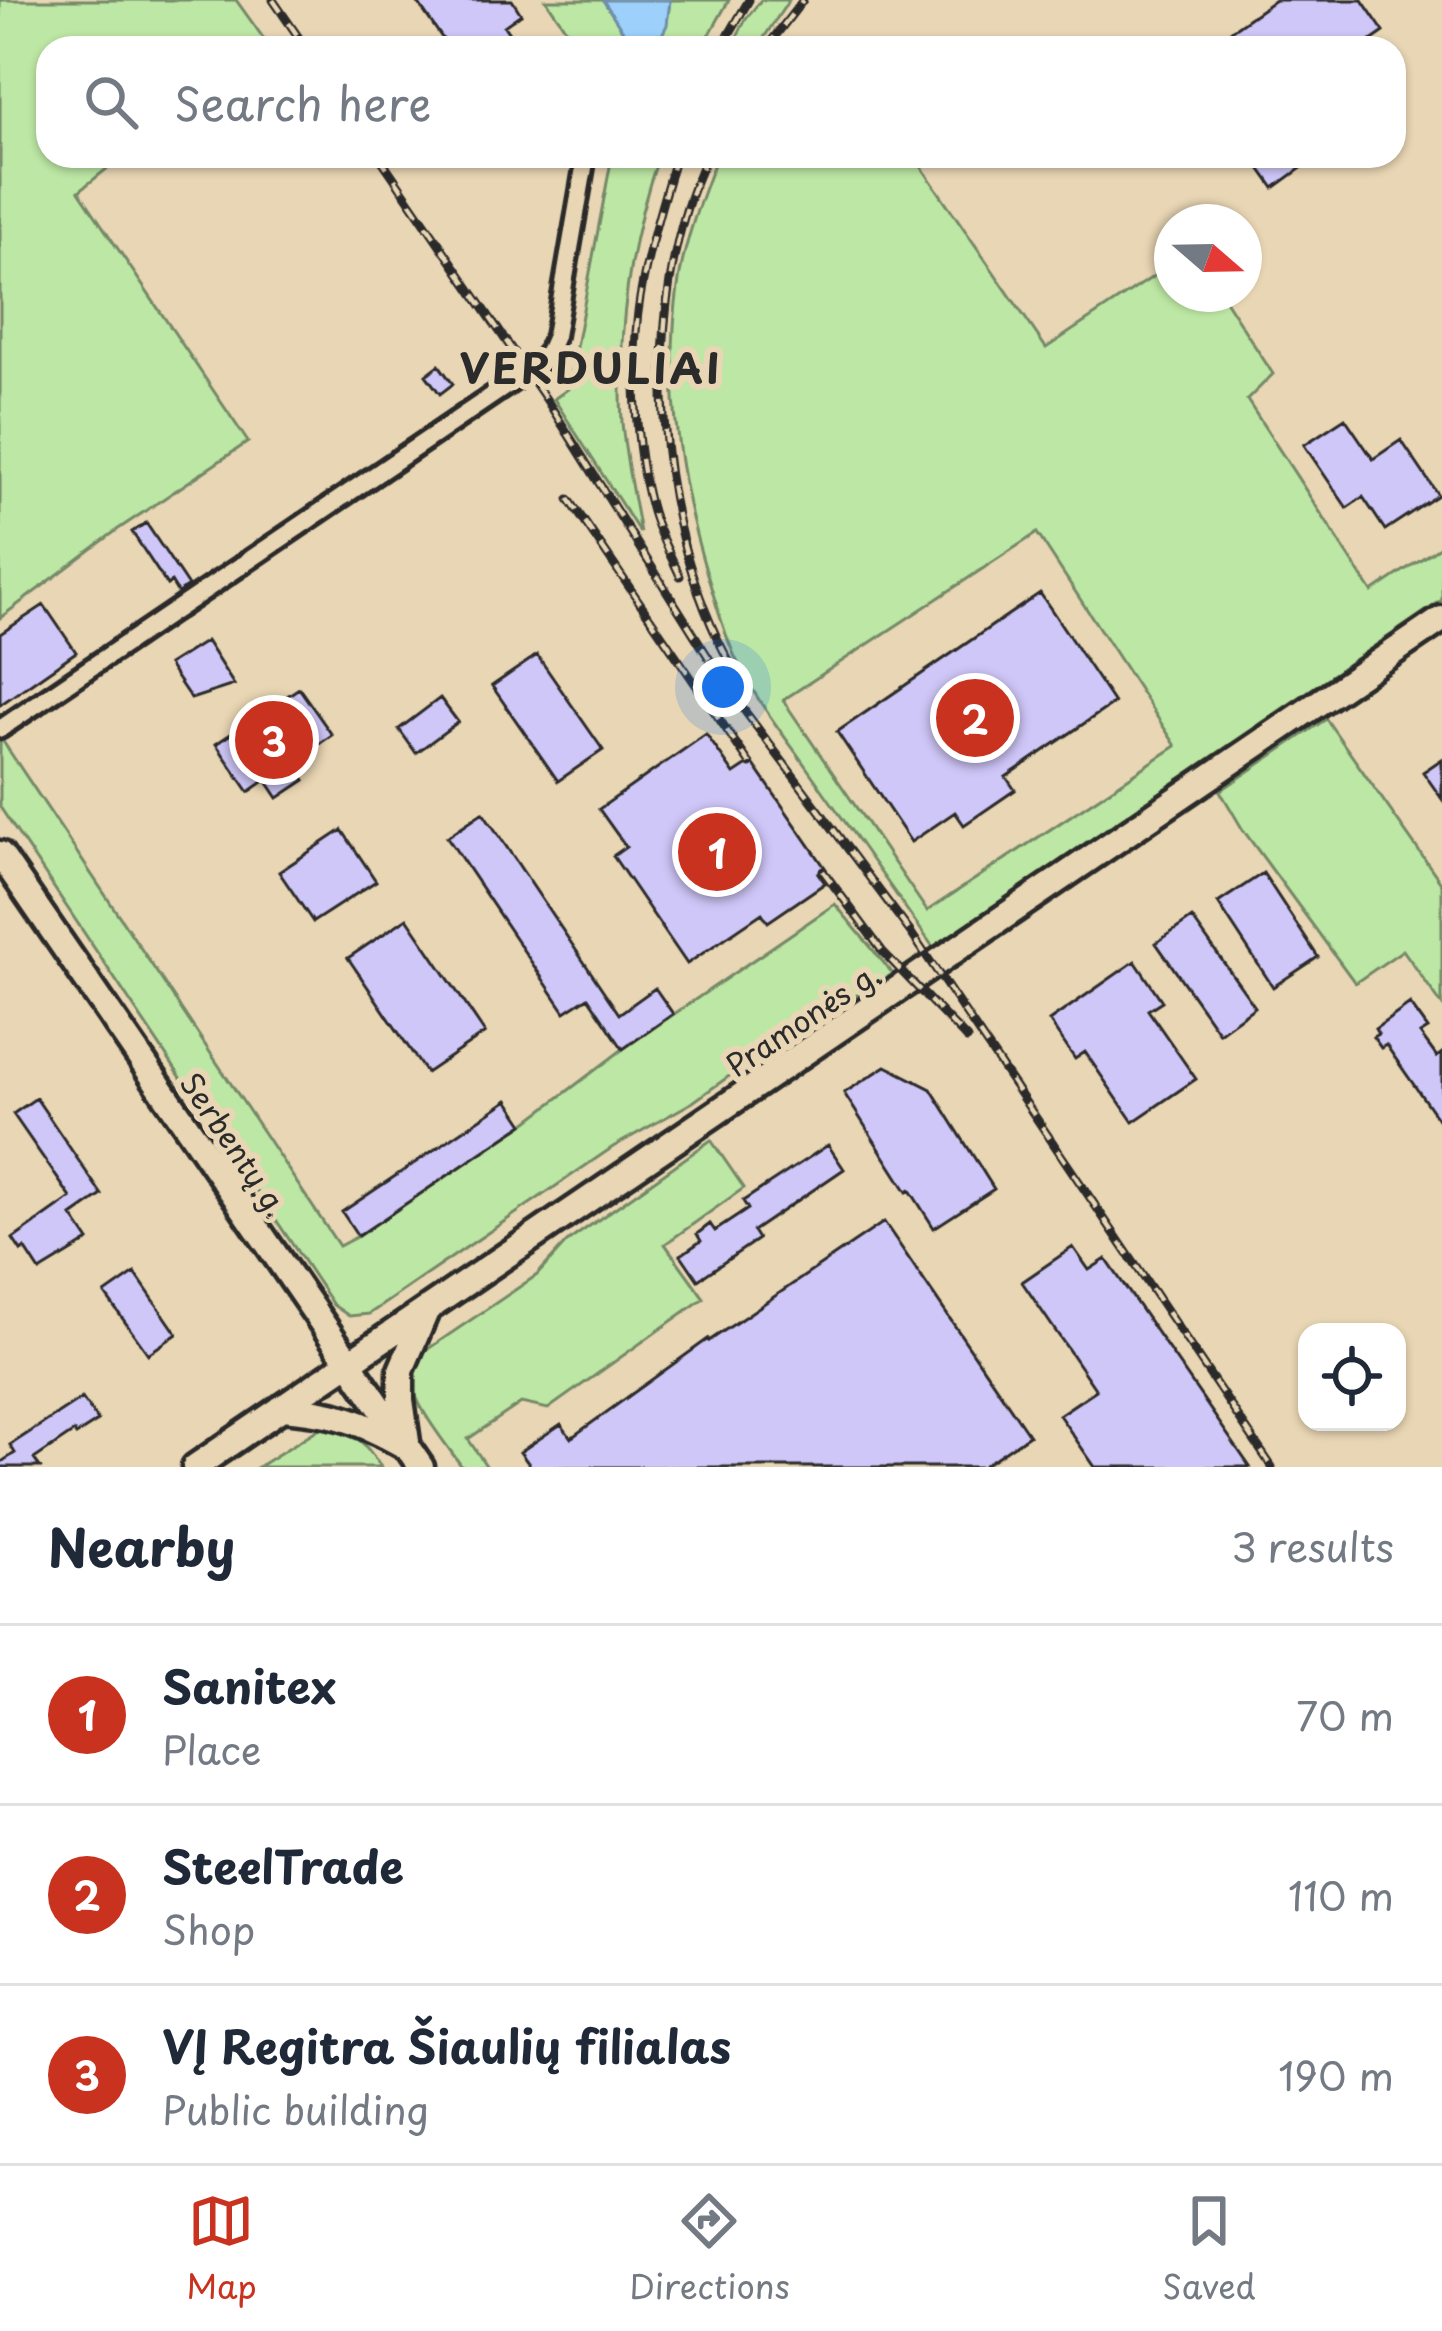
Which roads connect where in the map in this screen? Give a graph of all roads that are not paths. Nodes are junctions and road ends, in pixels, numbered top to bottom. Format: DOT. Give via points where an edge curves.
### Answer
graph roads {
  1 [pos="584,168"];
  2 [pos="1442,620"];
  3 [pos="0,729"];
  4 [pos="0,854"];
  5 [pos="428,1307"];
  6 [pos="348,1361"];
  7 [pos="281,1408"];
  8 [pos="414,1458"];
  9 [pos="194,1467"];
  1 -- 3 [label="street" via="547,353"];
  2 -- 5 [label="main road, Pramonės g."];
  4 -- 6 [label="main road, Serbentų g."];
  5 -- 6 [label="main road, Pramonės g."];
  5 -- 8 [label="main road" via="401,1370"];
  6 -- 7 [label="main road, Pramonės g."];
  6 -- 8 [label="main road, Serbentų g."];
  7 -- 8 [label="main road" via="366,1425"];
  7 -- 9 [label="main road, Pramonės g."];
}
